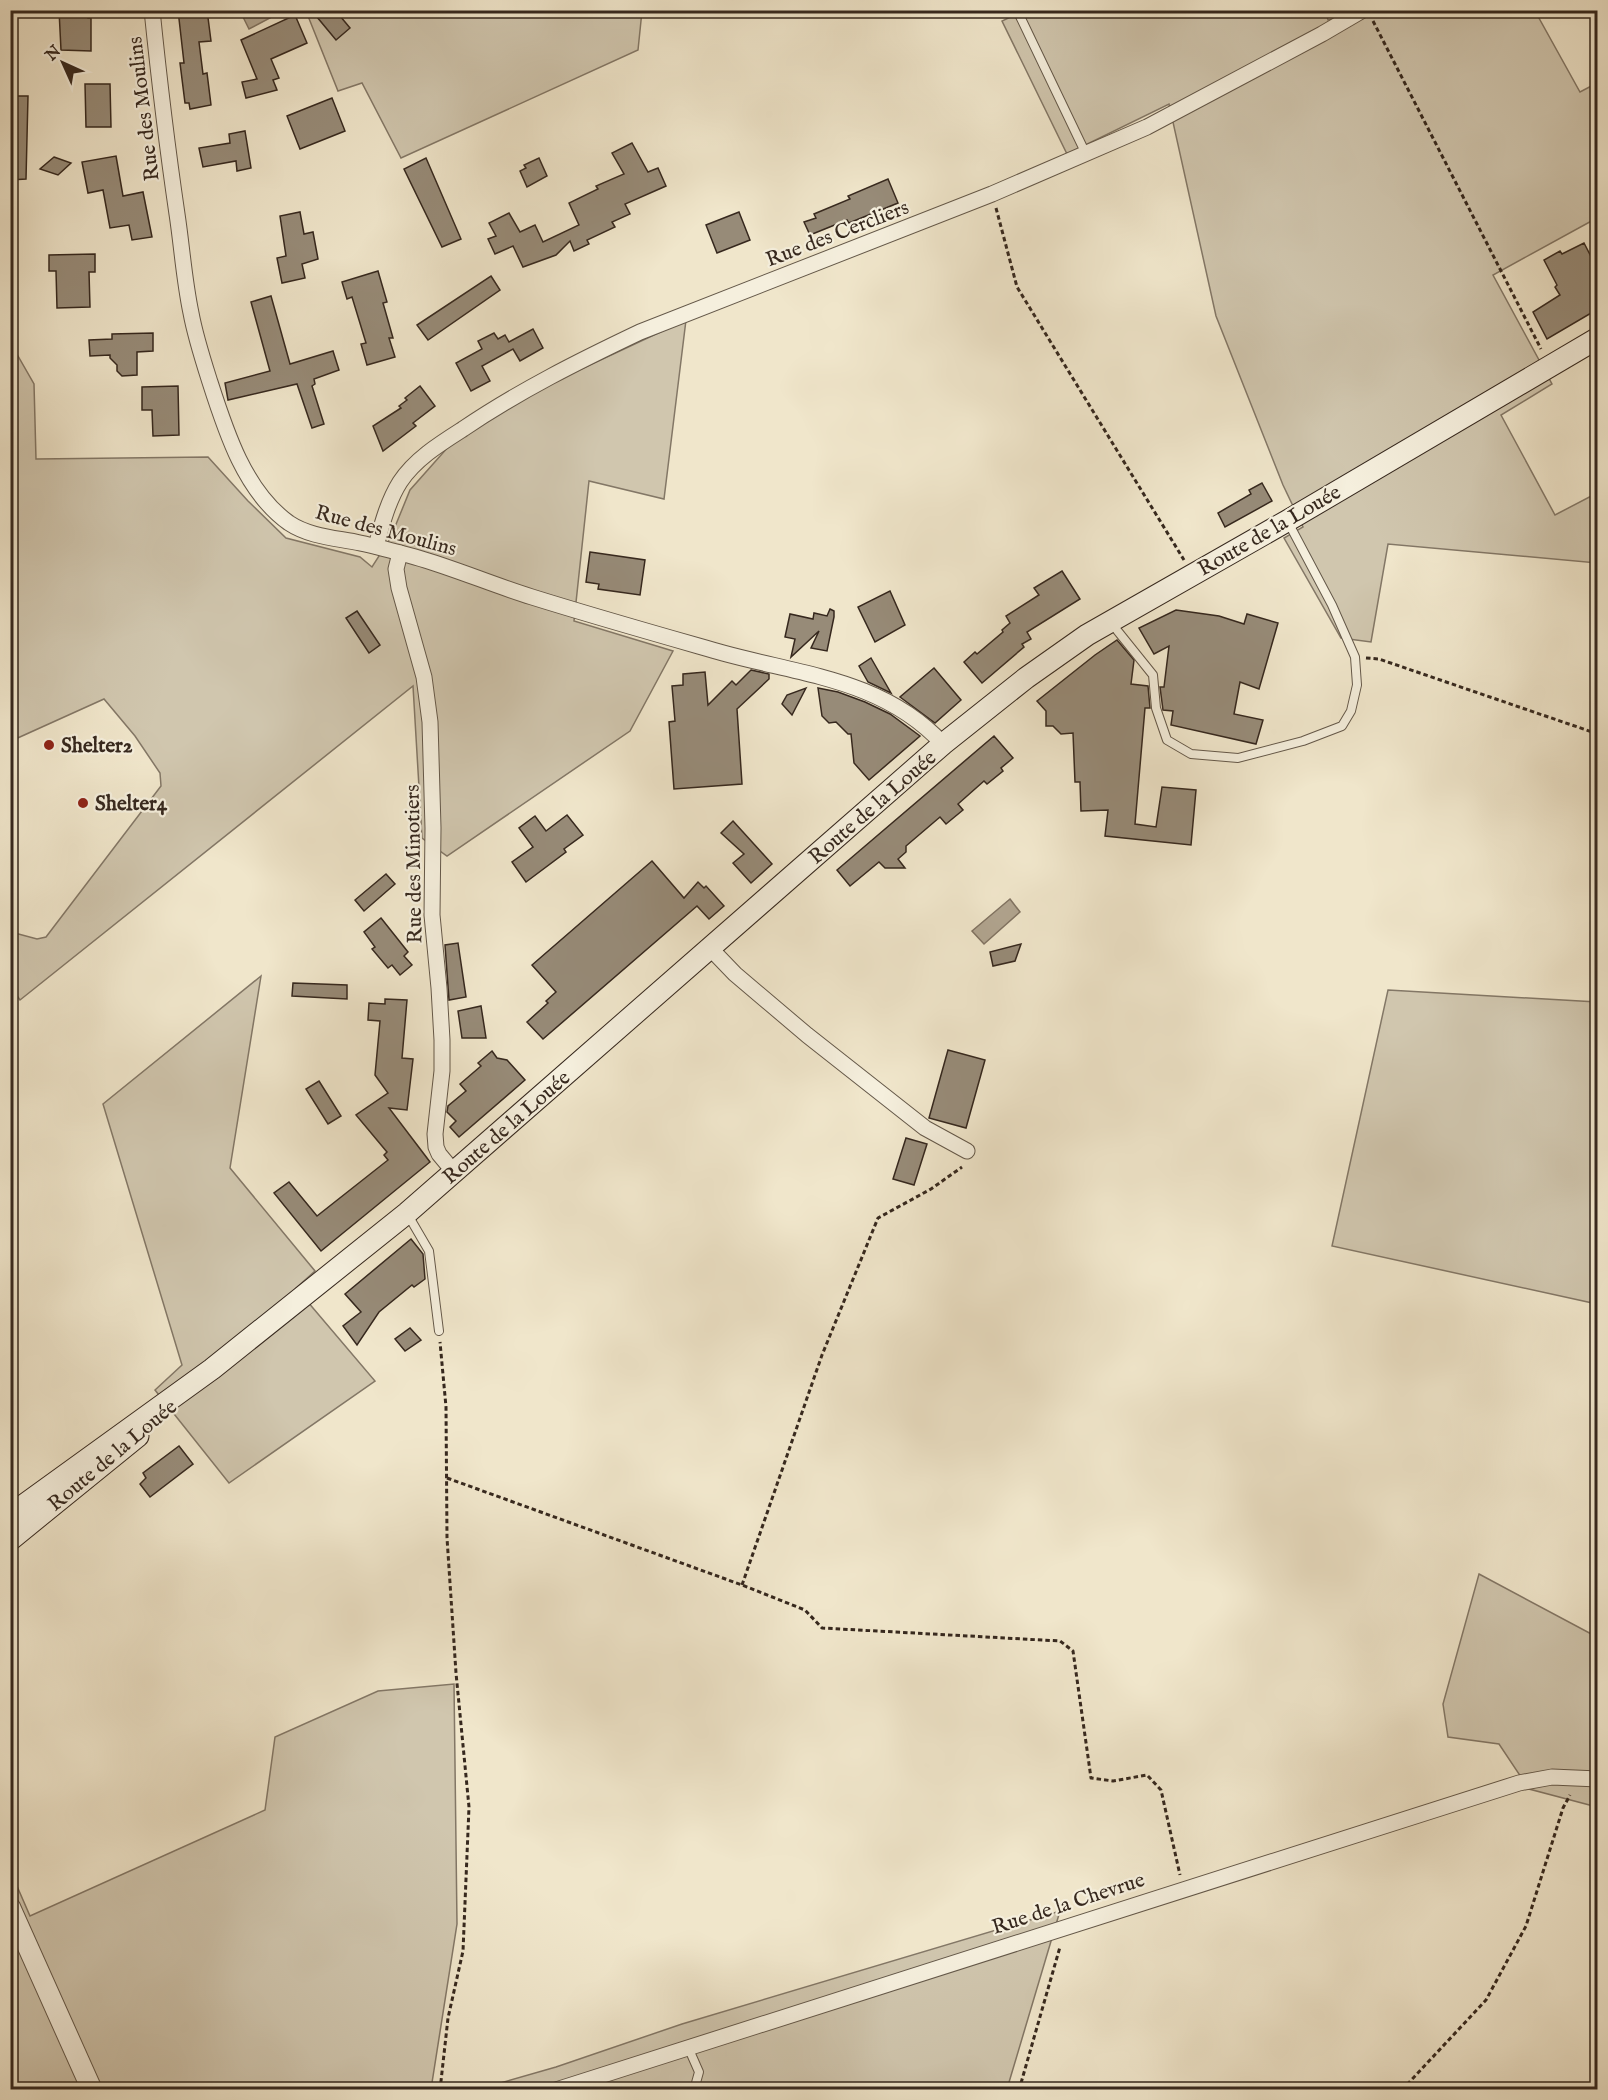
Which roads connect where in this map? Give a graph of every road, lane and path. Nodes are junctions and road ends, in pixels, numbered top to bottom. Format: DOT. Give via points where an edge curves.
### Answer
graph roads {
  1 [pos="152,10"];
  2 [pos="1017,10"];
  3 [pos="1368,16"];
  4 [pos="1086,154"];
  5 [pos="992,194"];
  6 [pos="1598,338"];
  7 [pos="1550,367"];
  8 [pos="1287,521"];
  9 [pos="376,546"];
  10 [pos="400,553"];
  11 [pos="1192,574"];
  12 [pos="1110,622"];
  13 [pos="1355,657"];
  14 [pos="1598,734"];
  15 [pos="943,744"];
  16 [pos="710,948"];
  17 [pos="967,1151"];
  18 [pos="454,1172"];
  19 [pos="407,1213"];
  20 [pos="439,1331"];
  21 [pos="212,1369"];
  22 [pos="447,1478"];
  23 [pos="10,1515"];
  24 [pos="10,1540"];
  25 [pos="742,1585"];
  26 [pos="1580,1777"];
  27 [pos="1598,1779"];
  28 [pos="1183,1888"];
  29 [pos="10,1908"];
  30 [pos="1066,1927"];
  31 [pos="688,2048"];
  32 [pos="92,2090"];
  33 [pos="440,2090"];
  34 [pos="556,2090"];
  35 [pos="694,2090"];
  36 [pos="1019,2090"];
  37 [pos="1402,2090"];
  1 -- 9 [label="street, Rue des Moulins" via="191,313 226,429 258,491 291,525 313,534"];
  2 -- 4 [label="lane"];
  3 -- 4 [label="street, Rue des Cercliers" via="1322,34 1147,127"];
  3 -- 7 [label="path"];
  4 -- 5 [label="street, Rue des Cercliers"];
  5 -- 9 [label="street, Rue des Cercliers" via="640,332 511,398 415,464 388,506"];
  5 -- 11 [label="path" via="1017,287"];
  6 -- 7 [label="main road, Route de la Louée"];
  7 -- 8 [label="main road, Route de la Louée"];
  8 -- 11 [label="main road, Route de la Louée"];
  8 -- 13 [label="lane"];
  9 -- 10 [label="street, Rue des Moulins"];
  10 -- 15 [label="street, Rue des Moulins" via="603,619 846,683 915,717"];
  10 -- 18 [label="street, Rue des Minotiers" via="396,569 399,588 424,677 430,722 432,915 442,1040 436,1146"];
  11 -- 12 [label="main road, Route de la Louée"];
  12 -- 13 [label="lane" via="1153,675 1156,708 1167,740 1191,754 1238,758 1342,726 1351,711 1357,685"];
  12 -- 15 [label="main road, Route de la Louée" via="1026,678"];
  13 -- 14 [label="path" via="1379,659"];
  15 -- 16 [label="main road, Route de la Louée"];
  16 -- 17 [label="street" via="807,1035 925,1128"];
  16 -- 18 [label="main road, Route de la Louée"];
  17 -- 25 [label="path" via="962,1167 878,1218 822,1355"];
  18 -- 19 [label="main road, Route de la Louée"];
  19 -- 20 [label="lane" via="429,1251"];
  19 -- 21 [label="main road, Route de la Louée"];
  20 -- 22 [label="path"];
  21 -- 23 [label="main road, Route de la Louée"];
  21 -- 24 [label="main road, Route de la Louée" via="113,1458"];
  22 -- 25 [label="path"];
  22 -- 33 [label="path" via="447,1538 469,1808 463,1952 448,2018"];
  25 -- 28 [label="path" via="805,1611 822,1628 1060,1641 1073,1651 1091,1778 1113,1781 1147,1774 1161,1790"];
  26 -- 27 [label="street, Rue de la Chevrue"];
  26 -- 28 [label="street, Rue de la Chevrue" via="1519,1783"];
  26 -- 37 [label="path" via="1563,1808 1526,1926 1486,2000"];
  28 -- 30 [label="street, Rue de la Chevrue"];
  29 -- 32 [label="street"];
  30 -- 31 [label="street, Rue de la Chevrue"];
  30 -- 36 [label="path"];
  31 -- 34 [label="street, Rue de la Chevrue"];
  31 -- 35 [label="lane" via="699,2073"];
}
